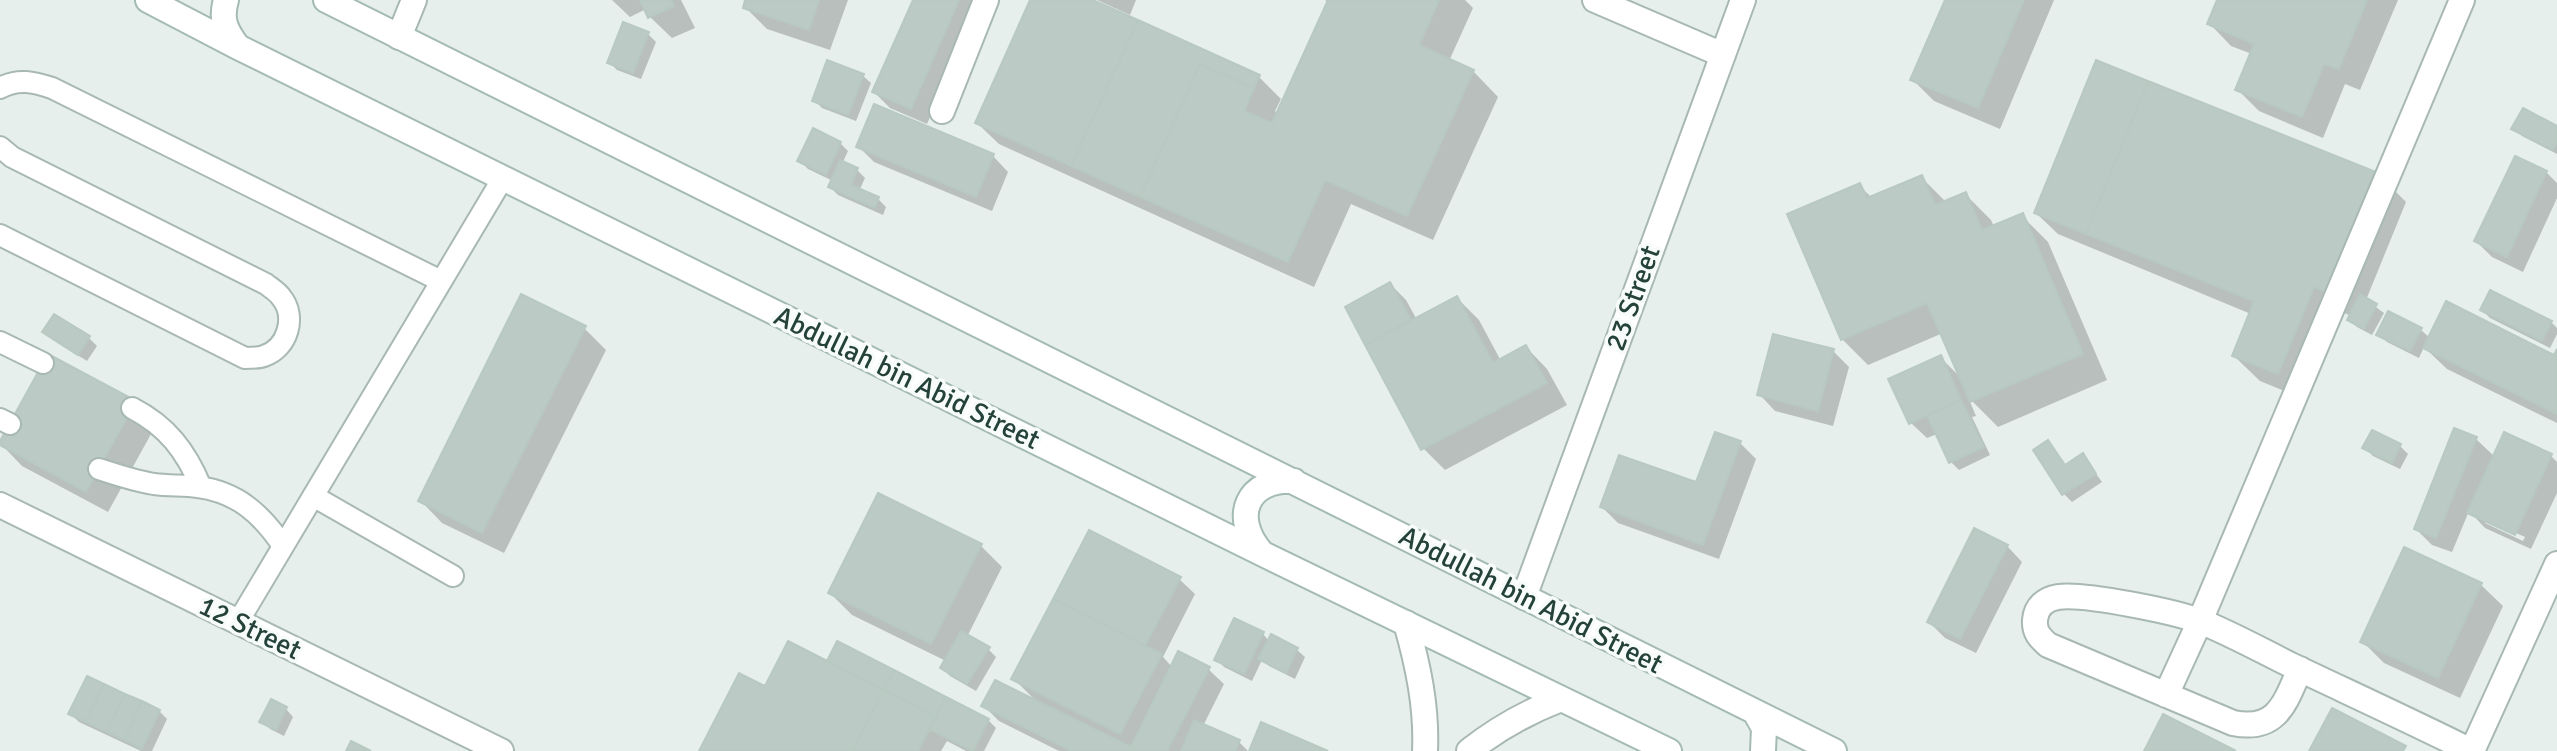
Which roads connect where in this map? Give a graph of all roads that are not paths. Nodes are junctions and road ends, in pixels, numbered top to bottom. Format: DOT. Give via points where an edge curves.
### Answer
graph roads {
  1 [pos="148,0"];
  2 [pos="226,0"];
  3 [pos="326,0"];
  4 [pos="414,0"];
  5 [pos="986,0"];
  6 [pos="1595,0"];
  7 [pos="1743,0"];
  8 [pos="2462,0"];
  9 [pos="399,37"];
  10 [pos="238,47"];
  11 [pos="1723,55"];
  12 [pos="0,88"];
  13 [pos="942,111"];
  14 [pos="0,147"];
  15 [pos="503,178"];
  16 [pos="0,235"];
  17 [pos="441,281"];
  18 [pos="0,342"];
  19 [pos="43,363"];
  20 [pos="132,408"];
  21 [pos="99,469"];
  22 [pos="1294,481"];
  23 [pos="201,487"];
  24 [pos="313,496"];
  25 [pos="0,505"];
  26 [pos="283,546"];
  27 [pos="1261,553"];
  28 [pos="2557,564"];
  29 [pos="453,576"];
  30 [pos="1524,597"];
  31 [pos="2200,621"];
  32 [pos="238,622"];
  33 [pos="1406,623"];
  34 [pos="2300,669"];
  35 [pos="2166,695"];
  36 [pos="1561,699"];
  37 [pos="1755,712"];
  38 [pos="501,751"];
  39 [pos="1425,751"];
  40 [pos="1469,751"];
  41 [pos="1669,751"];
  42 [pos="1763,751"];
  43 [pos="1834,751"];
  44 [pos="2472,751"];
  1 -- 10 [label="main road, Abdullah bin Abid Street"];
  2 -- 10 [label="main road" via="226,32"];
  3 -- 9 [label="main road, Abdullah bin Abid Street"];
  4 -- 9 [label="main road"];
  5 -- 13 [label="main road"];
  6 -- 11 [label="main road"];
  7 -- 11 [label="main road, 23 Street"];
  8 -- 31 [label="main road"];
  9 -- 22 [label="main road, Abdullah bin Abid Street"];
  10 -- 15 [label="main road, Abdullah bin Abid Street"];
  11 -- 30 [label="main road, 23 Street"];
  12 -- 17 [label="lane" via="32,81 52,88"];
  14 -- 16 [label="lane" via="266,284 281,295 289,312 288,331 279,347 263,357 245,358"];
  15 -- 17 [label="lane"];
  15 -- 27 [label="main road, Abdullah bin Abid Street"];
  17 -- 24 [label="lane"];
  18 -- 19 [label="lane"];
  20 -- 23 [label="lane" via="168,432"];
  21 -- 23 [label="lane" via="155,484"];
  22 -- 27 [label="main road" via="1264,485 1245,510 1250,540"];
  22 -- 30 [label="main road, Abdullah bin Abid Street"];
  23 -- 26 [label="lane" via="250,506"];
  24 -- 26 [label="lane"];
  24 -- 29 [label="lane"];
  25 -- 32 [label="main road, 12 Street"];
  26 -- 32 [label="lane"];
  27 -- 33 [label="main road, Abdullah bin Abid Street"];
  28 -- 44 [label="main road"];
  30 -- 37 [label="main road, Abdullah bin Abid Street"];
  31 -- 34 [label="main road"];
  31 -- 35 [label="main road"];
  31 -- 35 [label="main road" via="2068,596 2044,602 2036,612 2034,625 2048,645"];
  32 -- 38 [label="main road, 12 Street"];
  33 -- 36 [label="main road, Abdullah bin Abid Street"];
  33 -- 39 [label="main road" via="1423,698"];
  34 -- 35 [label="main road" via="2283,707 2261,724 2233,723"];
  34 -- 44 [label="main road"];
  36 -- 40 [label="main road" via="1527,712"];
  36 -- 41 [label="main road, Abdullah bin Abid Street"];
  37 -- 42 [label="main road" via="1764,728"];
  37 -- 43 [label="main road, Abdullah bin Abid Street"];
}
